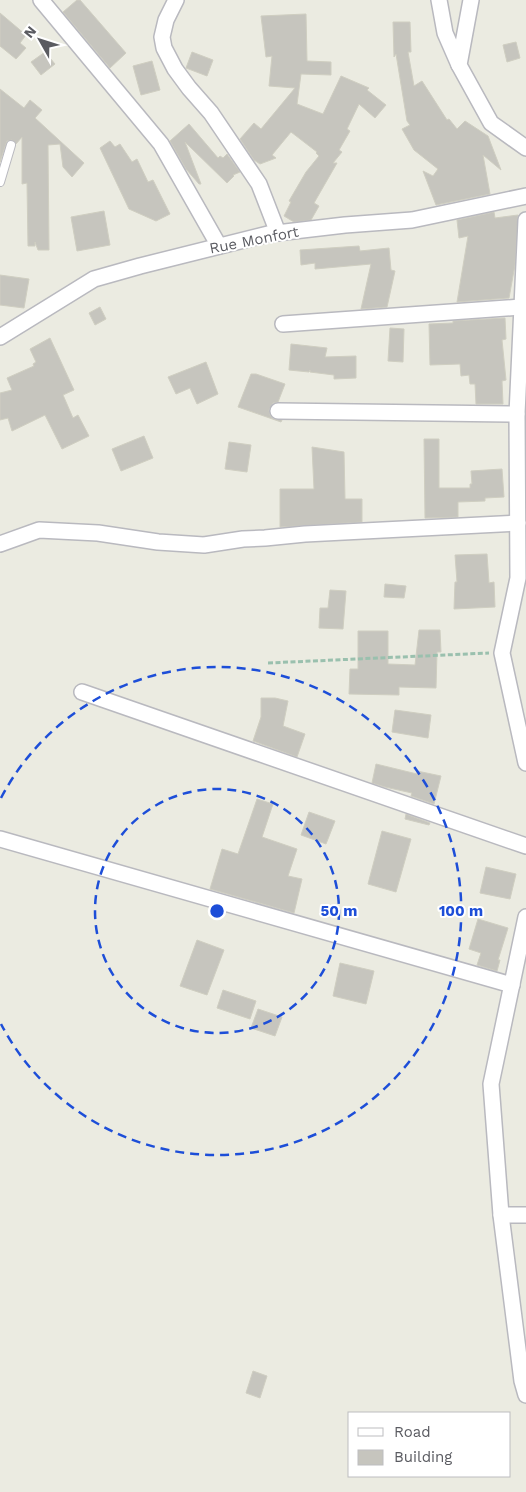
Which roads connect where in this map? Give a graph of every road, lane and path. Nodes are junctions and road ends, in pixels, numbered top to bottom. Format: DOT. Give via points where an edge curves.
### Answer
graph roads {
  1 [pos="42,0"];
  2 [pos="176,0"];
  3 [pos="439,0"];
  4 [pos="471,0"];
  5 [pos="459,65"];
  6 [pos="11,145"];
  7 [pos="526,148"];
  8 [pos="0,182"];
  9 [pos="526,196"];
  10 [pos="526,220"];
  11 [pos="278,233"];
  12 [pos="219,246"];
  13 [pos="521,307"];
  14 [pos="283,324"];
  15 [pos="0,336"];
  16 [pos="278,411"];
  17 [pos="517,414"];
  18 [pos="518,523"];
  19 [pos="0,544"];
  20 [pos="522,554"];
  21 [pos="502,653"];
  22 [pos="268,663"];
  23 [pos="82,692"];
  24 [pos="526,763"];
  25 [pos="0,839"];
  26 [pos="526,846"];
  27 [pos="526,917"];
  28 [pos="512,986"];
  29 [pos="501,1215"];
  30 [pos="526,1215"];
  31 [pos="526,1395"];
  1 -- 12 [label="street" via="161,144"];
  2 -- 11 [label="street" via="166,20 162,37 164,48 258,184"];
  3 -- 5 [label="street" via="445,33"];
  4 -- 5 [label="street"];
  5 -- 7 [label="street" via="491,123"];
  6 -- 8 [label="lane"];
  9 -- 11 [label="street, Rue Monfort" via="412,220"];
  10 -- 13 [label="street"];
  11 -- 12 [label="street, Rue Monfort"];
  12 -- 15 [label="street, Rue Monfort" via="94,279"];
  13 -- 14 [label="street"];
  13 -- 17 [label="street"];
  16 -- 17 [label="street"];
  17 -- 18 [label="street"];
  18 -- 19 [label="street" via="243,538 204,544 39,530"];
  18 -- 20 [label="street"];
  20 -- 21 [label="street"];
  21 -- 22 [label="path"];
  21 -- 24 [label="street"];
  23 -- 26 [label="street"];
  25 -- 28 [label="street"];
  27 -- 28 [label="street"];
  28 -- 29 [label="street" via="492,1084"];
  29 -- 30 [label="street"];
  29 -- 31 [label="street"];
}
